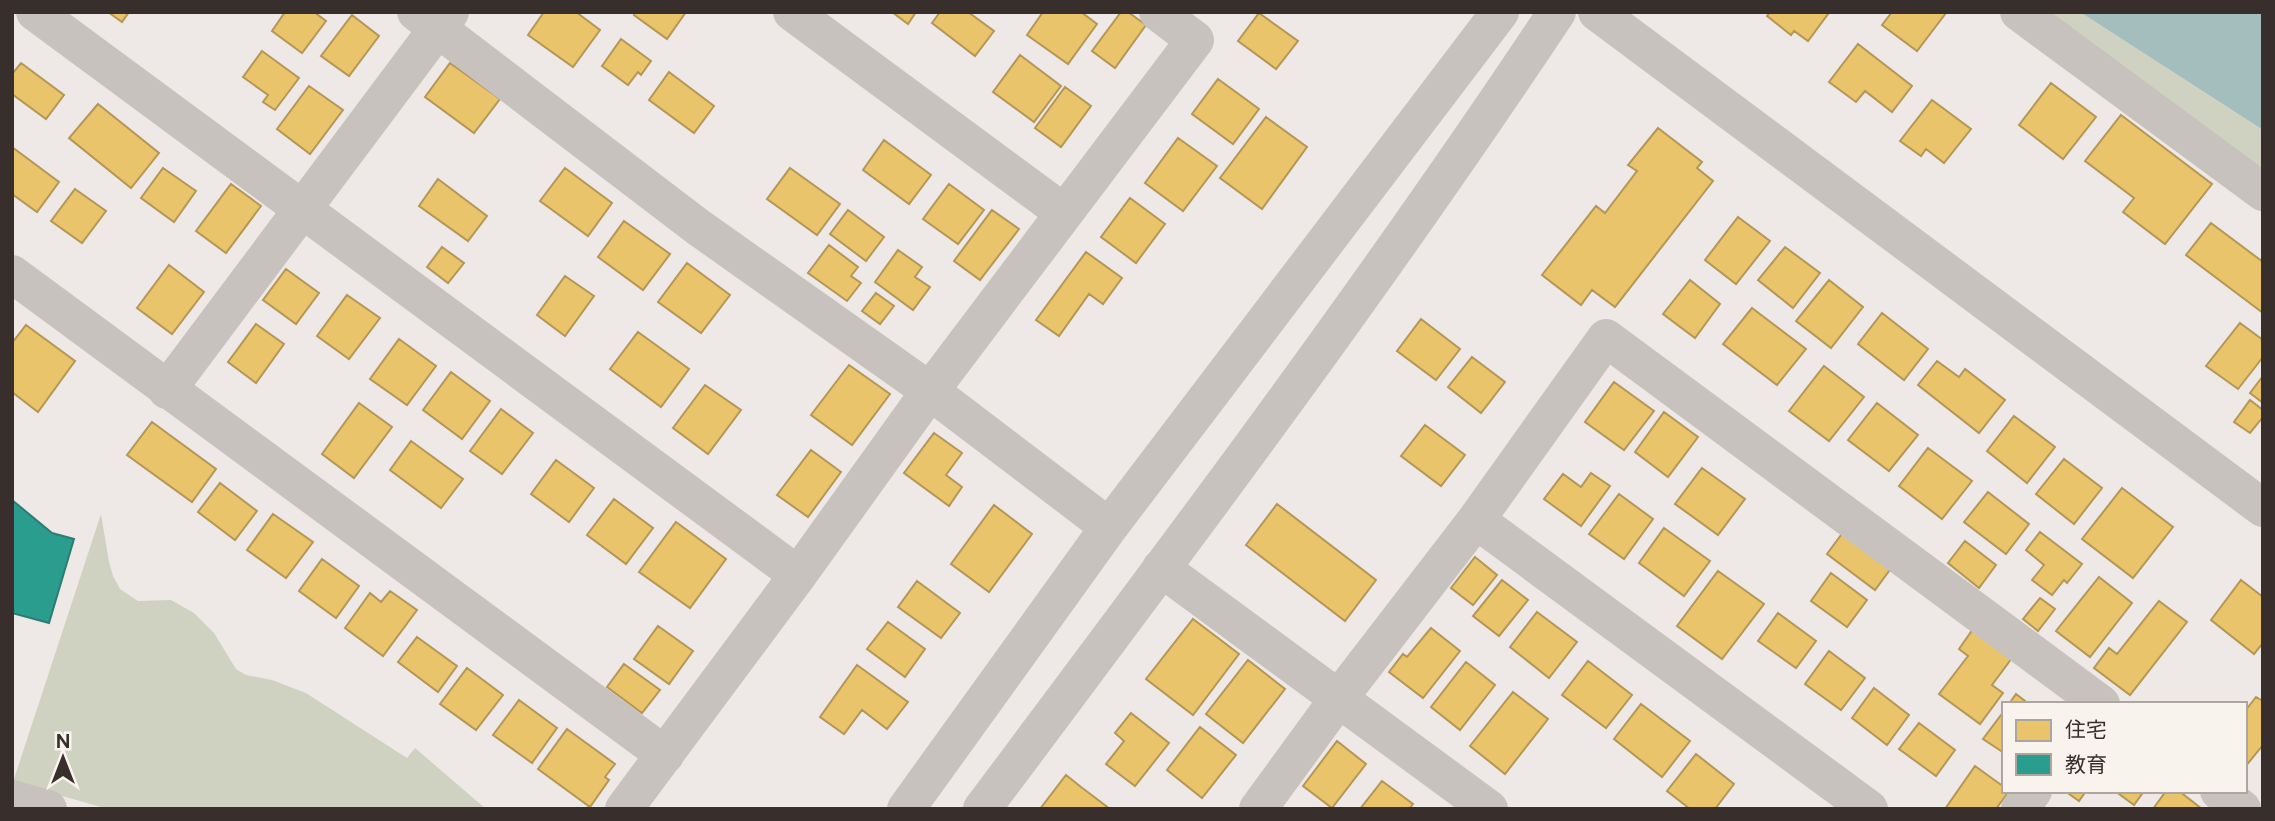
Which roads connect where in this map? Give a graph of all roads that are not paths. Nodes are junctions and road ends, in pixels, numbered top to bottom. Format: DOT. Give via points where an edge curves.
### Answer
graph roads {
  1 [pos="35,12"];
  2 [pos="792,12"];
  3 [pos="1158,12"];
  4 [pos="1500,12"];
  5 [pos="1557,12"];
  6 [pos="1597,12"];
  7 [pos="2019,12"];
  8 [pos="434,18"];
  9 [pos="2263,192"];
  10 [pos="302,210"];
  11 [pos="1063,212"];
  12 [pos="12,274"];
  13 [pos="167,390"];
  14 [pos="930,391"];
  15 [pos="2263,509"];
  16 [pos="1476,520"];
  17 [pos="1110,527"];
  18 [pos="1161,568"];
  19 [pos="797,575"];
  20 [pos="1339,698"];
  21 [pos="2099,702"];
  22 [pos="665,755"];
  23 [pos="2032,793"];
  24 [pos="2222,793"];
  25 [pos="12,799"];
  26 [pos="48,809"];
  27 [pos="624,809"];
  28 [pos="906,809"];
  29 [pos="982,809"];
  30 [pos="1258,809"];
  31 [pos="1489,809"];
  32 [pos="1869,809"];
  33 [pos="2020,809"];
  34 [pos="2242,809"];
  1 -- 10 [label="street"];
  2 -- 11 [label="street"];
  3 -- 11 [label="street" via="1195,40"];
  4 -- 17 [label="street"];
  5 -- 18 [label="street" via="1472,140"];
  6 -- 15 [label="street"];
  7 -- 9 [label="street"];
  8 -- 10 [label="street"];
  8 -- 14 [label="street" via="698,227"];
  10 -- 13 [label="street"];
  10 -- 19 [label="street"];
  11 -- 14 [label="street"];
  12 -- 13 [label="street"];
  13 -- 22 [label="street"];
  14 -- 17 [label="street"];
  14 -- 19 [label="street"];
  16 -- 20 [label="street"];
  16 -- 21 [label="street" via="1606,338"];
  16 -- 32 [label="street"];
  17 -- 28 [label="street"];
  18 -- 20 [label="street"];
  18 -- 29 [label="street"];
  19 -- 22 [label="street"];
  20 -- 30 [label="street"];
  20 -- 31 [label="street"];
  22 -- 27 [label="street"];
  23 -- 33 [label="street"];
  24 -- 34 [label="street"];
  25 -- 26 [label="street"];
}
